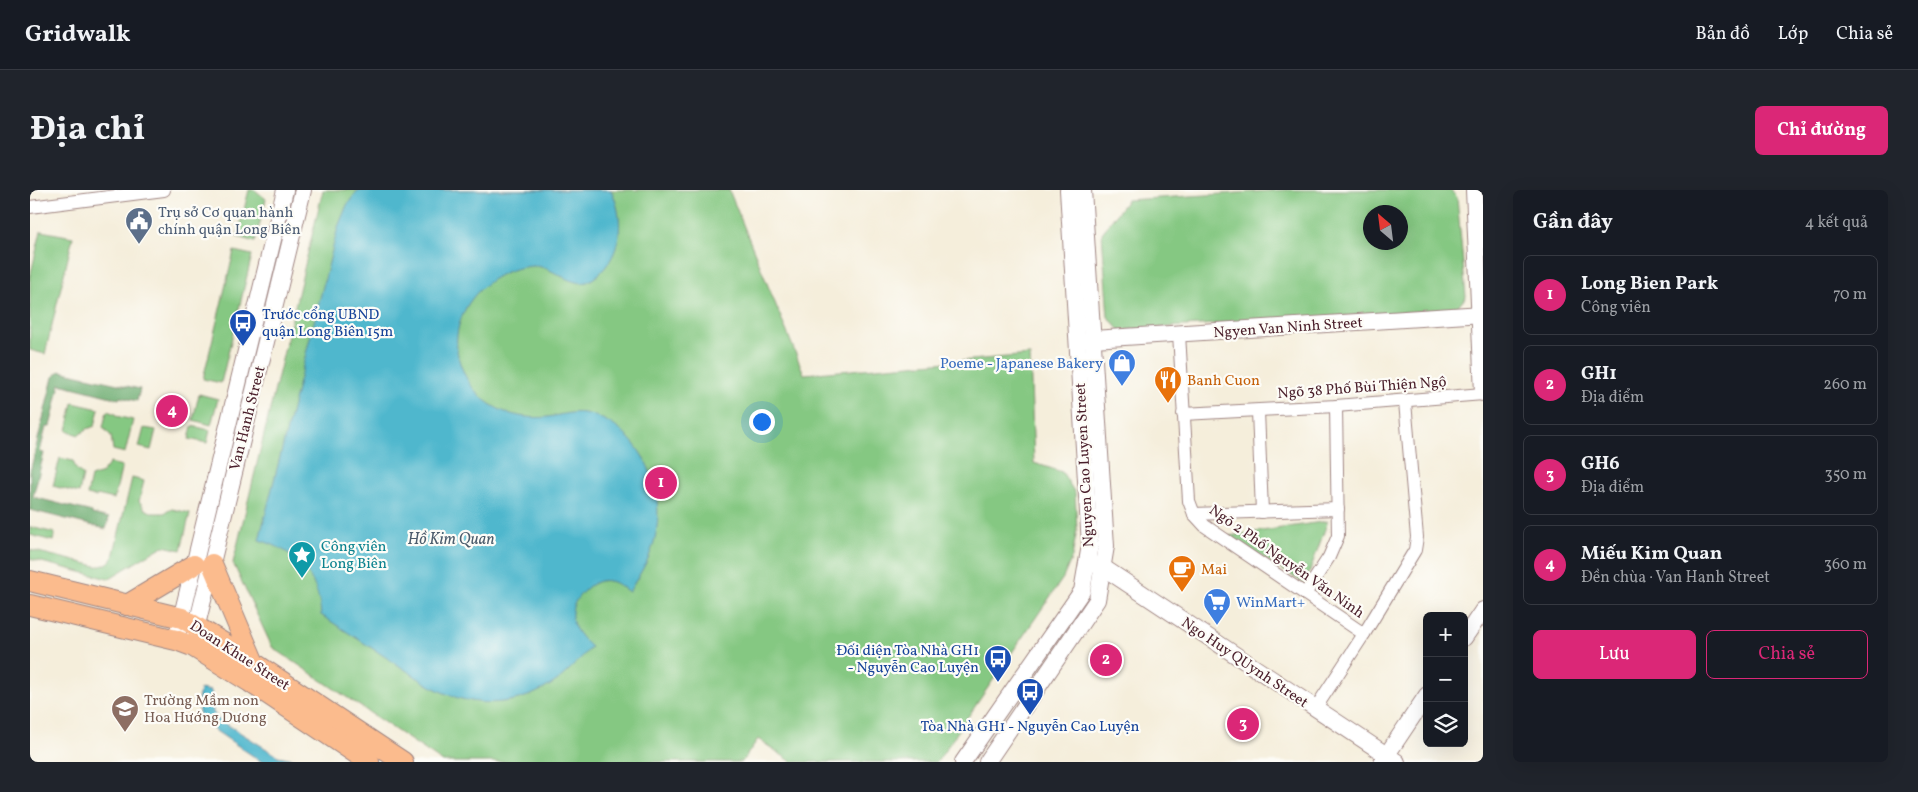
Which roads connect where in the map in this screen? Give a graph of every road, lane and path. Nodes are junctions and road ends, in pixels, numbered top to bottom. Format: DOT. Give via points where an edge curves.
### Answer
graph roads {
  1 [pos="164,190"];
  2 [pos="285,190"];
  3 [pos="303,190"];
  4 [pos="1068,190"];
  5 [pos="1084,190"];
  6 [pos="1474,190"];
  7 [pos="30,207"];
  8 [pos="1481,314"];
  9 [pos="1179,334"];
  10 [pos="1093,339"];
  11 [pos="1483,393"];
  12 [pos="1405,402"];
  13 [pos="1336,406"];
  14 [pos="1258,411"];
  15 [pos="1183,414"];
  16 [pos="1338,509"];
  17 [pos="1262,512"];
  18 [pos="1194,514"];
  19 [pos="203,564"];
  20 [pos="1096,565"];
  21 [pos="30,581"];
  22 [pos="1305,594"];
  23 [pos="30,605"];
  24 [pos="127,605"];
  25 [pos="1483,610"];
  26 [pos="189,622"];
  27 [pos="1468,632"];
  28 [pos="1364,634"];
  29 [pos="184,643"];
  30 [pos="254,663"];
  31 [pos="1423,702"];
  32 [pos="1315,709"];
  33 [pos="1388,760"];
  34 [pos="369,762"];
  35 [pos="403,762"];
  36 [pos="963,762"];
  37 [pos="987,762"];
  1 -- 7 [label="street"];
  2 -- 19 [label="street, Van Hanh Street"];
  3 -- 19 [label="street, Van Hanh Street"];
  4 -- 20 [label="street, Nguyen Cao Luyen Street" via="1090,545"];
  5 -- 10 [label="street, Nguyen Cao Luyen Street"];
  6 -- 8 [label="street"];
  8 -- 9 [label="street, Ngyen Van Ninh Street"];
  8 -- 11 [label="street"];
  9 -- 10 [label="street, Ngyen Van Ninh Street"];
  9 -- 15 [label="street, Ngõ 2 Phố Nguyễn Văn Ninh"];
  10 -- 20 [label="street, Nguyen Cao Luyen Street" via="1106,546"];
  11 -- 12 [label="street, Ngõ 38 Phố Bùi Thiện Ngộ"];
  12 -- 13 [label="street, Ngõ 38 Phố Bùi Thiện Ngộ"];
  12 -- 28 [label="street" via="1417,538 1415,550"];
  13 -- 14 [label="street, Ngõ 38 Phố Bùi Thiện Ngộ"];
  13 -- 16 [label="street"];
  14 -- 15 [label="street, Ngõ 38 Phố Bùi Thiện Ngộ"];
  14 -- 17 [label="street"];
  15 -- 18 [label="street, Ngõ 2 Phố Nguyễn Văn Ninh" via="1189,501"];
  16 -- 17 [label="street"];
  16 -- 22 [label="street" via="1338,536 1329,557"];
  17 -- 18 [label="street"];
  18 -- 22 [label="street, Ngõ 2 Phố Nguyễn Văn Ninh" via="1205,526"];
  19 -- 24 [label="main road"];
  19 -- 26 [label="street, Van Hanh Street"];
  19 -- 30 [label="main road"];
  20 -- 32 [label="street, Ngo Huy QUynh Street"];
  20 -- 36 [label="street, Nguyen Cao Luyen Street" via="1082,591"];
  20 -- 37 [label="street, Nguyen Cao Luyen Street" via="1097,600"];
  21 -- 24 [label="main road, Doan Khue Street"];
  22 -- 28 [label="street, Ngõ 2 Phố Nguyễn Văn Ninh"];
  23 -- 29 [label="main road, Doan Khue Street"];
  24 -- 26 [label="main road, Doan Khue Street"];
  25 -- 27 [label="street"];
  26 -- 29 [label="street, Van Hanh Street"];
  26 -- 30 [label="main road, Doan Khue Street"];
  28 -- 32 [label="street"];
  29 -- 34 [label="main road, Doan Khue Street" via="250,682"];
  30 -- 35 [label="main road, Doan Khue Street"];
  31 -- 33 [label="street"];
  32 -- 33 [label="street, Ngo Huy QUynh Street"];
}
